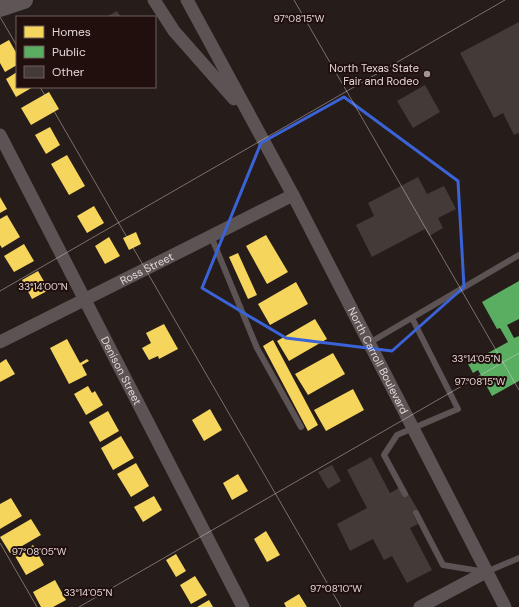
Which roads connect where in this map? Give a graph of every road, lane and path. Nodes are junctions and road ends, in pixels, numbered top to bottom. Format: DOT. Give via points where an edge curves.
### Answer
graph roads {
  1 [pos="24,0"];
  2 [pos="154,0"];
  3 [pos="187,0"];
  4 [pos="0,8"];
  5 [pos="248,115"];
  6 [pos="0,135"];
  7 [pos="292,195"];
  8 [pos="210,236"];
  9 [pos="519,256"];
  10 [pos="84,299"];
  11 [pos="412,318"];
  12 [pos="0,342"];
  13 [pos="369,343"];
  14 [pos="301,427"];
  15 [pos="414,428"];
  16 [pos="405,494"];
  17 [pos="416,513"];
  18 [pos="519,558"];
  19 [pos="486,572"];
  20 [pos="243,607"];
  21 [pos="420,607"];
  22 [pos="505,607"];
  1 -- 4 [label="street"];
  2 -- 5 [label="street, North Carroll Boulevard" via="174,31"];
  3 -- 5 [label="street, North Carroll Boulevard"];
  5 -- 7 [label="street, North Carroll Boulevard"];
  6 -- 10 [label="street, Denison Street"];
  7 -- 8 [label="street, Ross Street"];
  7 -- 13 [label="street, North Carroll Boulevard"];
  8 -- 10 [label="street, Ross Street"];
  8 -- 14 [label="lane" via="257,348"];
  9 -- 11 [label="lane"];
  10 -- 12 [label="street, Ross Street"];
  10 -- 20 [label="street, Denison Street"];
  11 -- 13 [label="lane"];
  11 -- 15 [label="lane" via="458,409"];
  13 -- 15 [label="street, North Carroll Boulevard"];
  15 -- 16 [label="lane" via="397,435 384,455"];
  15 -- 19 [label="street, North Carroll Boulevard"];
  17 -- 19 [label="lane" via="444,565"];
  18 -- 19 [label="lane"];
  19 -- 21 [label="street"];
  19 -- 22 [label="street, North Carroll Boulevard"];
}
